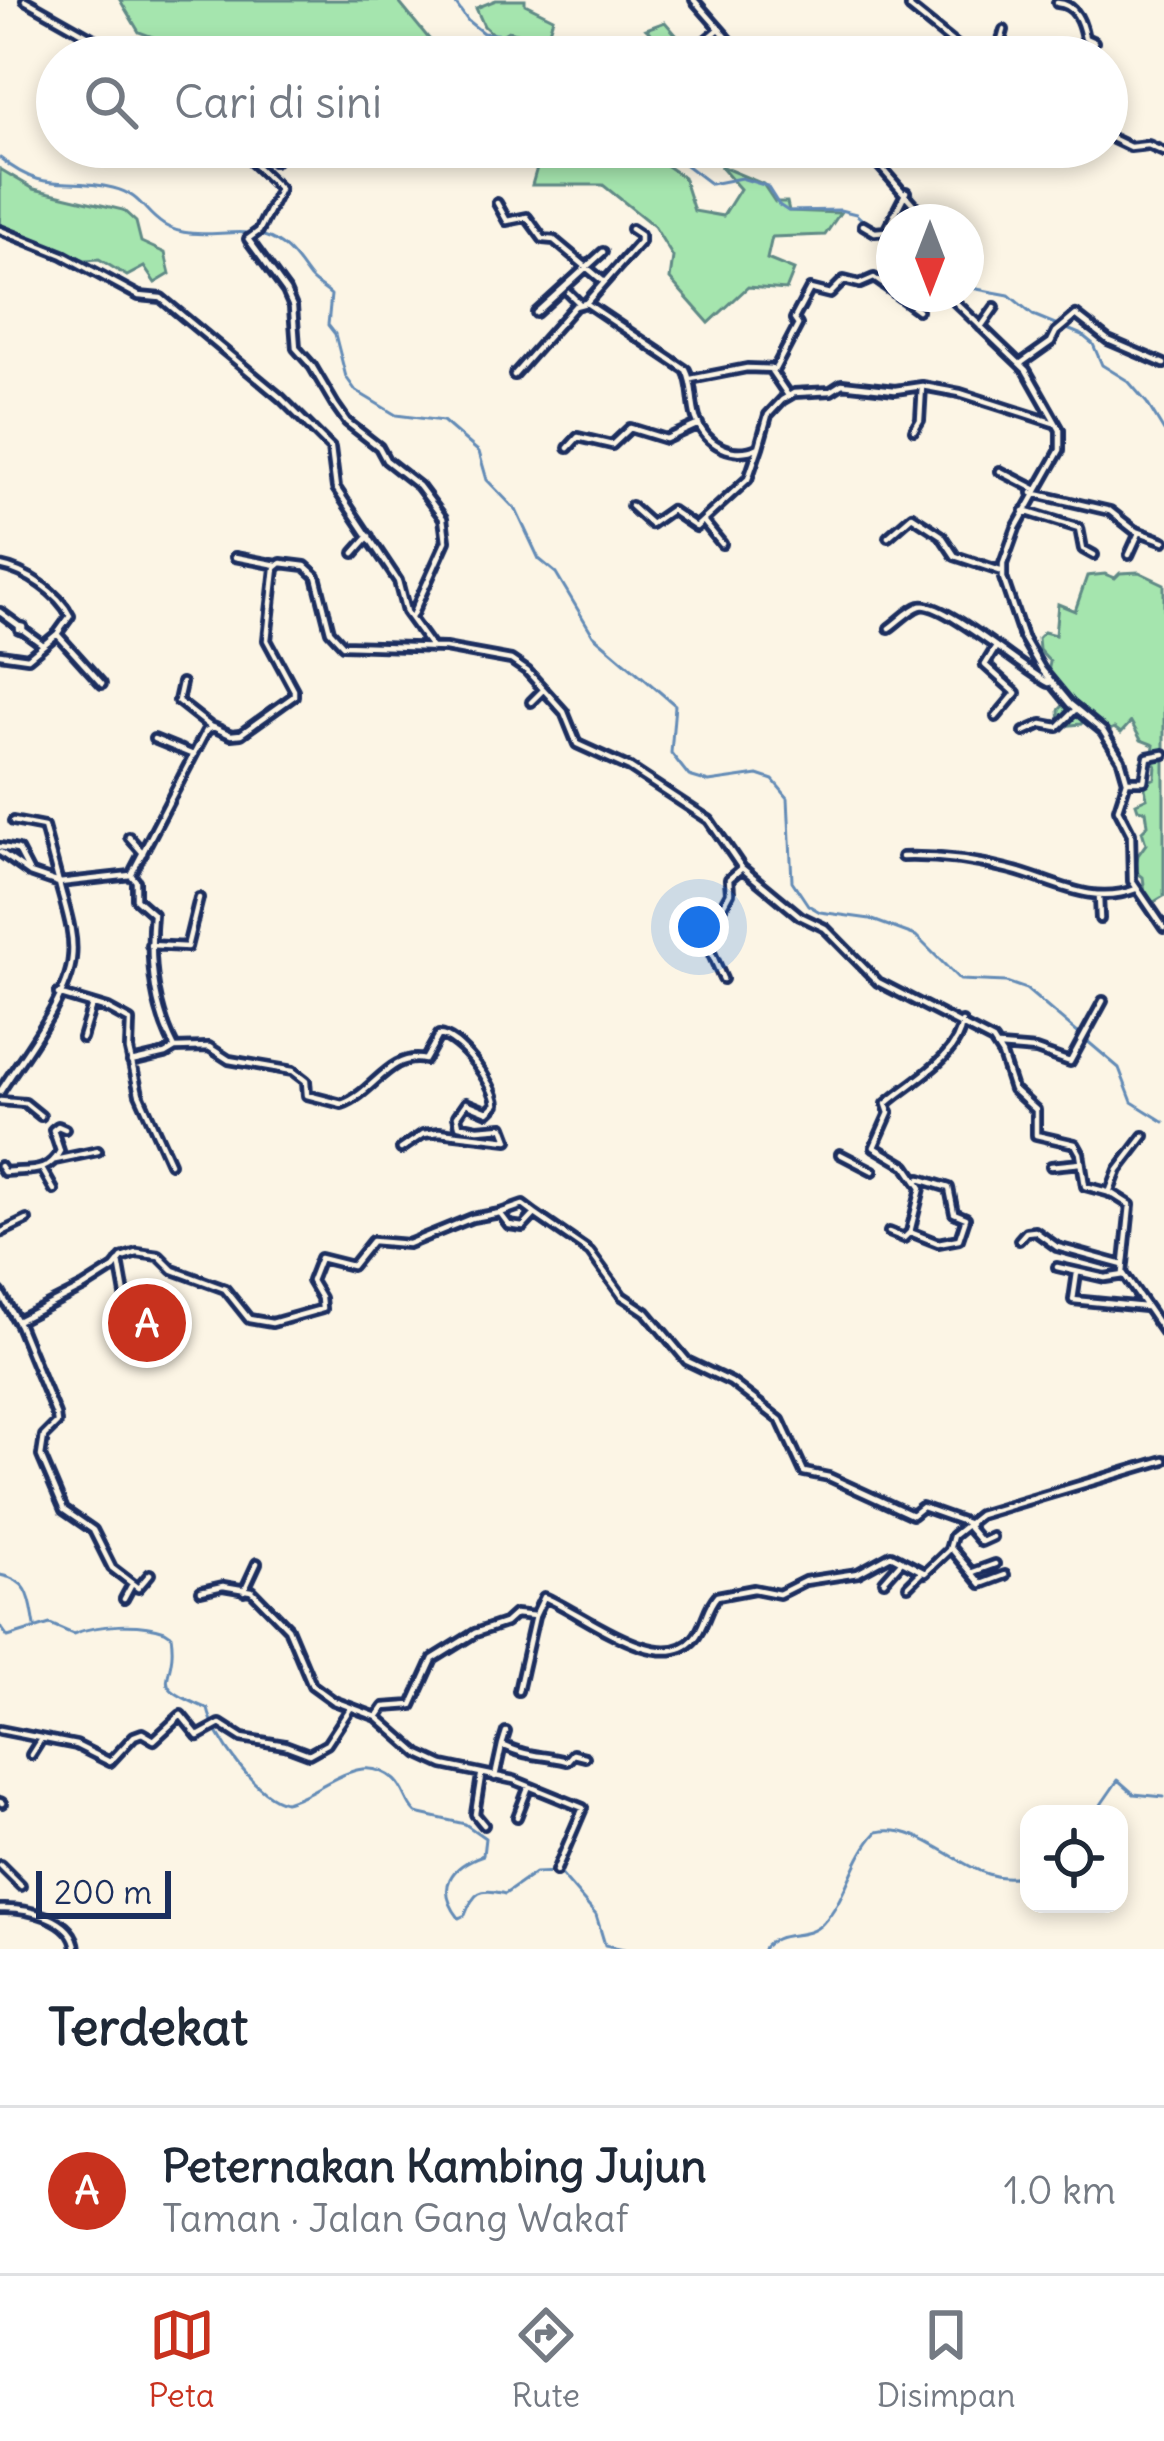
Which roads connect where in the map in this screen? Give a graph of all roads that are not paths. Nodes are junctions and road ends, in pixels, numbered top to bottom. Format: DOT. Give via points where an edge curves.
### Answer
graph roads {
  1 [pos="25,0"];
  2 [pos="694,0"];
  3 [pos="910,0"];
  4 [pos="1057,3"];
  5 [pos="719,29"];
  6 [pos="1004,30"];
  7 [pos="89,36"];
  8 [pos="711,36"];
  9 [pos="725,36"];
  10 [pos="944,36"];
  11 [pos="1002,36"];
  12 [pos="1084,36"];
  13 [pos="1128,146"];
  14 [pos="1164,152"];
  15 [pos="259,168"];
  16 [pos="883,168"];
  17 [pos="905,192"];
  18 [pos="497,203"];
  19 [pos="915,204"];
  20 [pos="863,225"];
  21 [pos="631,229"];
  22 [pos="0,230"];
  23 [pos="603,253"];
  24 [pos="587,267"];
  25 [pos="876,279"];
  26 [pos="603,281"];
  27 [pos="569,293"];
  28 [pos="582,303"];
  29 [pos="995,308"];
  30 [pos="965,312"];
  31 [pos="536,313"];
  32 [pos="981,328"];
  33 [pos="1020,364"];
  34 [pos="1164,364"];
  35 [pos="770,369"];
  36 [pos="514,375"];
  37 [pos="691,379"];
  38 [pos="922,386"];
  39 [pos="788,395"];
  40 [pos="699,424"];
  41 [pos="1058,424"];
  42 [pos="914,430"];
  43 [pos="760,447"];
  44 [pos="568,448"];
  45 [pos="1000,471"];
  46 [pos="1034,491"];
  47 [pos="631,506"];
  48 [pos="1024,511"];
  49 [pos="704,522"];
  50 [pos="1139,533"];
  51 [pos="369,536"];
  52 [pos="888,537"];
  53 [pos="1164,541"];
  54 [pos="722,544"];
  55 [pos="354,553"];
  56 [pos="1094,554"];
  57 [pos="1129,555"];
  58 [pos="235,557"];
  59 [pos="277,565"];
  60 [pos="0,566"];
  61 [pos="1003,572"];
  62 [pos="0,612"];
  63 [pos="412,616"];
  64 [pos="889,628"];
  65 [pos="57,634"];
  66 [pos="44,645"];
  67 [pos="996,647"];
  68 [pos="431,648"];
  69 [pos="0,653"];
  70 [pos="182,683"];
  71 [pos="102,684"];
  72 [pos="1054,685"];
  73 [pos="543,690"];
  74 [pos="532,702"];
  75 [pos="1076,709"];
  76 [pos="996,717"];
  77 [pos="211,727"];
  78 [pos="1024,732"];
  79 [pos="154,739"];
  80 [pos="191,754"];
  81 [pos="1164,754"];
  82 [pos="1127,781"];
  83 [pos="14,821"];
  84 [pos="129,837"];
  85 [pos="0,849"];
  86 [pos="143,853"];
  87 [pos="902,856"];
  88 [pos="932,857"];
  89 [pos="928,867"];
  90 [pos="742,868"];
  91 [pos="30,873"];
  92 [pos="130,875"];
  93 [pos="59,883"];
  94 [pos="1136,889"];
  95 [pos="1099,896"];
  96 [pos="199,898"];
  97 [pos="1100,919"];
  98 [pos="1164,928"];
  99 [pos="150,946"];
  100 [pos="723,980"];
  101 [pos="58,994"];
  102 [pos="1103,1001"];
  103 [pos="92,1005"];
  104 [pos="962,1022"];
  105 [pos="82,1038"];
  106 [pos="999,1047"];
  107 [pos="175,1048"];
  108 [pos="131,1062"];
  109 [pos="0,1092"];
  110 [pos="0,1101"];
  111 [pos="41,1116"];
  112 [pos="64,1130"];
  113 [pos="1144,1136"];
  114 [pos="401,1149"];
  115 [pos="876,1149"];
  116 [pos="98,1151"];
  117 [pos="840,1154"];
  118 [pos="56,1160"];
  119 [pos="170,1163"];
  120 [pos="1081,1163"];
  121 [pos="1051,1166"];
  122 [pos="865,1167"];
  123 [pos="41,1169"];
  124 [pos="1,1171"];
  125 [pos="873,1171"];
  126 [pos="917,1179"];
  127 [pos="54,1190"];
  128 [pos="1109,1192"];
  129 [pos="500,1213"];
  130 [pos="535,1214"];
  131 [pos="26,1220"];
  132 [pos="889,1232"];
  133 [pos="910,1232"];
  134 [pos="0,1233"];
  135 [pos="1019,1240"];
  136 [pos="119,1261"];
  137 [pos="1123,1265"];
  138 [pos="1057,1267"];
  139 [pos="1077,1273"];
  140 [pos="1124,1275"];
  141 [pos="0,1292"];
  142 [pos="1145,1307"];
  143 [pos="17,1321"];
  144 [pos="1164,1332"];
  145 [pos="162,1336"];
  146 [pos="1164,1460"];
  147 [pos="969,1526"];
  148 [pos="992,1538"];
  149 [pos="950,1547"];
  150 [pos="902,1561"];
  151 [pos="257,1563"];
  152 [pos="995,1564"];
  153 [pos="921,1572"];
  154 [pos="973,1572"];
  155 [pos="150,1574"];
  156 [pos="1005,1575"];
  157 [pos="884,1581"];
  158 [pos="130,1586"];
  159 [pos="908,1586"];
  160 [pos="201,1591"];
  161 [pos="244,1591"];
  162 [pos="124,1599"];
  163 [pos="535,1616"];
  164 [pos="518,1690"];
  165 [pos="350,1708"];
  166 [pos="377,1717"];
  167 [pos="0,1730"];
  168 [pos="506,1732"];
  169 [pos="43,1737"];
  170 [pos="502,1745"];
  171 [pos="31,1754"];
  172 [pos="585,1757"];
  173 [pos="481,1775"];
  174 [pos="495,1777"];
  175 [pos="530,1786"];
  176 [pos="517,1817"];
  177 [pos="484,1826"];
  178 [pos="0,1865"];
  179 [pos="556,1871"];
  180 [pos="21,1886"];
  181 [pos="0,1909"];
  182 [pos="76,1949"];
  1 -- 7 [label="street"];
  2 -- 5 [label="street"];
  3 -- 10 [label="street"];
  4 -- 12 [label="street" via="1079,16"];
  5 -- 8 [label="street"];
  5 -- 9 [label="street"];
  6 -- 11 [label="street"];
  13 -- 14 [label="street"];
  15 -- 63 [label="street" via="280,189 248,239 286,291 296,348 347,422 419,486 442,518 446,542"];
  16 -- 17 [label="street"];
  17 -- 19 [label="street"];
  17 -- 20 [label="street" via="886,230"];
  18 -- 24 [label="street" via="507,221 527,217 543,239"];
  21 -- 26 [label="street" via="640,242"];
  22 -- 51 [label="street" via="139,296 161,298 262,381 331,448 336,488"];
  23 -- 24 [label="street"];
  24 -- 26 [label="street"];
  24 -- 31 [label="street"];
  25 -- 35 [label="street" via="844,280 830,294 808,290 798,326"];
  26 -- 28 [label="street"];
  27 -- 28 [label="street"];
  28 -- 36 [label="street"];
  28 -- 37 [label="street"];
  29 -- 32 [label="street"];
  30 -- 32 [label="street"];
  32 -- 33 [label="street"];
  33 -- 34 [label="street" via="1076,315 1108,340"];
  33 -- 41 [label="street"];
  35 -- 37 [label="street"];
  35 -- 39 [label="street"];
  37 -- 40 [label="street"];
  38 -- 39 [label="street" via="842,384"];
  38 -- 41 [label="street"];
  38 -- 42 [label="street"];
  39 -- 43 [label="street" via="770,412"];
  40 -- 43 [label="street" via="730,452"];
  40 -- 44 [label="street" via="666,439 630,428 612,445 578,437"];
  41 -- 46 [label="street" via="1060,449"];
  43 -- 49 [label="street" via="748,479"];
  45 -- 46 [label="street"];
  46 -- 48 [label="street"];
  46 -- 50 [label="street" via="1110,512"];
  47 -- 49 [label="street" via="651,524 671,510 693,527"];
  48 -- 56 [label="street" via="1078,528 1083,549"];
  48 -- 61 [label="street"];
  49 -- 54 [label="street"];
  50 -- 53 [label="street"];
  50 -- 57 [label="street"];
  51 -- 55 [label="street"];
  51 -- 63 [label="street"];
  52 -- 61 [label="street" via="912,516 955,556"];
  58 -- 59 [label="street"];
  59 -- 68 [label="street" via="305,566 316,576 338,642"];
  59 -- 77 [label="street" via="267,640 294,696 241,734"];
  60 -- 65 [label="street" via="66,607 70,619"];
  61 -- 72 [label="street" via="1023,637"];
  62 -- 66 [label="street"];
  63 -- 68 [label="street"];
  64 -- 67 [label="street" via="926,605"];
  65 -- 66 [label="street"];
  65 -- 71 [label="street"];
  66 -- 69 [label="street" via="24,658"];
  67 -- 72 [label="street"];
  67 -- 76 [label="street" via="985,665 1016,692"];
  68 -- 73 [label="street" via="506,658"];
  70 -- 77 [label="street" via="178,701"];
  72 -- 75 [label="street"];
  73 -- 74 [label="street"];
  73 -- 90 [label="street" via="578,744 710,820"];
  75 -- 78 [label="street" via="1058,727"];
  75 -- 82 [label="street" via="1109,739"];
  77 -- 80 [label="street"];
  79 -- 80 [label="street"];
  80 -- 86 [label="street"];
  81 -- 82 [label="street" via="1148,757 1144,781"];
  82 -- 94 [label="street" via="1119,812 1131,834"];
  83 -- 93 [label="street" via="44,827"];
  84 -- 86 [label="street"];
  85 -- 91 [label="street"];
  85 -- 91 [label="street" via="18,850"];
  86 -- 92 [label="street"];
  87 -- 88 [label="street"];
  88 -- 89 [label="street"];
  88 -- 95 [label="street"];
  90 -- 100 [label="street" via="730,877 705,939"];
  90 -- 104 [label="street" via="826,928 871,977"];
  91 -- 93 [label="street"];
  92 -- 93 [label="street"];
  92 -- 99 [label="street" via="136,899 153,914"];
  93 -- 101 [label="street" via="73,955"];
  94 -- 95 [label="street"];
  94 -- 98 [label="street"];
  95 -- 97 [label="street"];
  96 -- 99 [label="street" via="187,947"];
  99 -- 107 [label="street"];
  101 -- 103 [label="street"];
  101 -- 109 [label="street"];
  102 -- 106 [label="street" via="1068,1063"];
  103 -- 105 [label="street"];
  103 -- 108 [label="street" via="130,1021"];
  104 -- 106 [label="street"];
  104 -- 115 [label="street" via="946,1056 887,1102"];
  106 -- 120 [label="street" via="1013,1089 1035,1108 1036,1135 1075,1144"];
  107 -- 108 [label="street"];
  107 -- 114 [label="street" via="209,1047 234,1061 293,1071 306,1081 307,1095 342,1104 393,1064 425,1060 436,1038 449,1035 496,1098 488,1112 463,1105 459,1125 503,1126 508,1140 439,1132"];
  108 -- 119 [label="street"];
  110 -- 111 [label="street" via="25,1103"];
  112 -- 118 [label="street" via="53,1130 61,1148"];
  113 -- 128 [label="street"];
  115 -- 122 [label="street"];
  115 -- 126 [label="street"];
  116 -- 118 [label="street"];
  117 -- 122 [label="street"];
  118 -- 123 [label="street"];
  120 -- 121 [label="street"];
  120 -- 128 [label="street" via="1085,1186"];
  122 -- 125 [label="street"];
  123 -- 124 [label="street"];
  123 -- 127 [label="street"];
  126 -- 133 [label="street"];
  126 -- 133 [label="street" via="949,1188 965,1230 942,1243"];
  128 -- 137 [label="street" via="1131,1208"];
  129 -- 130 [label="street" via="523,1205"];
  129 -- 130 [label="street" via="518,1228"];
  129 -- 136 [label="street" via="408,1244 369,1242 355,1266 320,1258 311,1281 322,1309 272,1323 249,1319 229,1292 172,1270 159,1256 131,1253"];
  130 -- 147 [label="street" via="590,1252 687,1361 780,1420 804,1472 912,1515 922,1507"];
  131 -- 134 [label="street"];
  132 -- 133 [label="street"];
  135 -- 137 [label="street" via="1035,1232 1052,1245"];
  136 -- 143 [label="street"];
  136 -- 145 [label="street" via="132,1334 157,1325"];
  137 -- 140 [label="street"];
  138 -- 139 [label="street"];
  139 -- 140 [label="street"];
  139 -- 142 [label="street" via="1072,1300"];
  140 -- 142 [label="street"];
  141 -- 143 [label="street"];
  142 -- 144 [label="street"];
  143 -- 158 [label="street" via="57,1421 41,1442 44,1464 64,1510 94,1530"];
  146 -- 147 [label="street" via="1012,1502"];
  147 -- 148 [label="street" via="981,1542"];
  147 -- 149 [label="street"];
  149 -- 153 [label="street"];
  149 -- 154 [label="street"];
  150 -- 153 [label="street"];
  150 -- 157 [label="street"];
  150 -- 163 [label="street" via="891,1555 858,1574 805,1581 779,1594 754,1589 717,1597 693,1641 662,1652 549,1598"];
  151 -- 161 [label="street"];
  152 -- 154 [label="street"];
  153 -- 159 [label="street"];
  154 -- 156 [label="street" via="983,1584"];
  155 -- 158 [label="street"];
  158 -- 162 [label="street"];
  160 -- 161 [label="street"];
  161 -- 165 [label="street" via="283,1620 312,1685"];
  163 -- 164 [label="street"];
  163 -- 166 [label="street" via="511,1614 433,1659 412,1705 384,1707"];
  165 -- 166 [label="street"];
  165 -- 169 [label="street" via="327,1744 309,1754 213,1726 198,1736 179,1715 154,1740 134,1736 110,1762"];
  166 -- 173 [label="street" via="428,1759"];
  167 -- 169 [label="street"];
  168 -- 170 [label="street"];
  169 -- 171 [label="street"];
  170 -- 172 [label="street" via="536,1759"];
  170 -- 174 [label="street"];
  173 -- 174 [label="street"];
  173 -- 177 [label="street" via="475,1816"];
  174 -- 175 [label="street"];
  175 -- 176 [label="street"];
  175 -- 179 [label="street" via="584,1810"];
  178 -- 180 [label="street"];
  181 -- 182 [label="street" via="31,1910 68,1927"];
}
